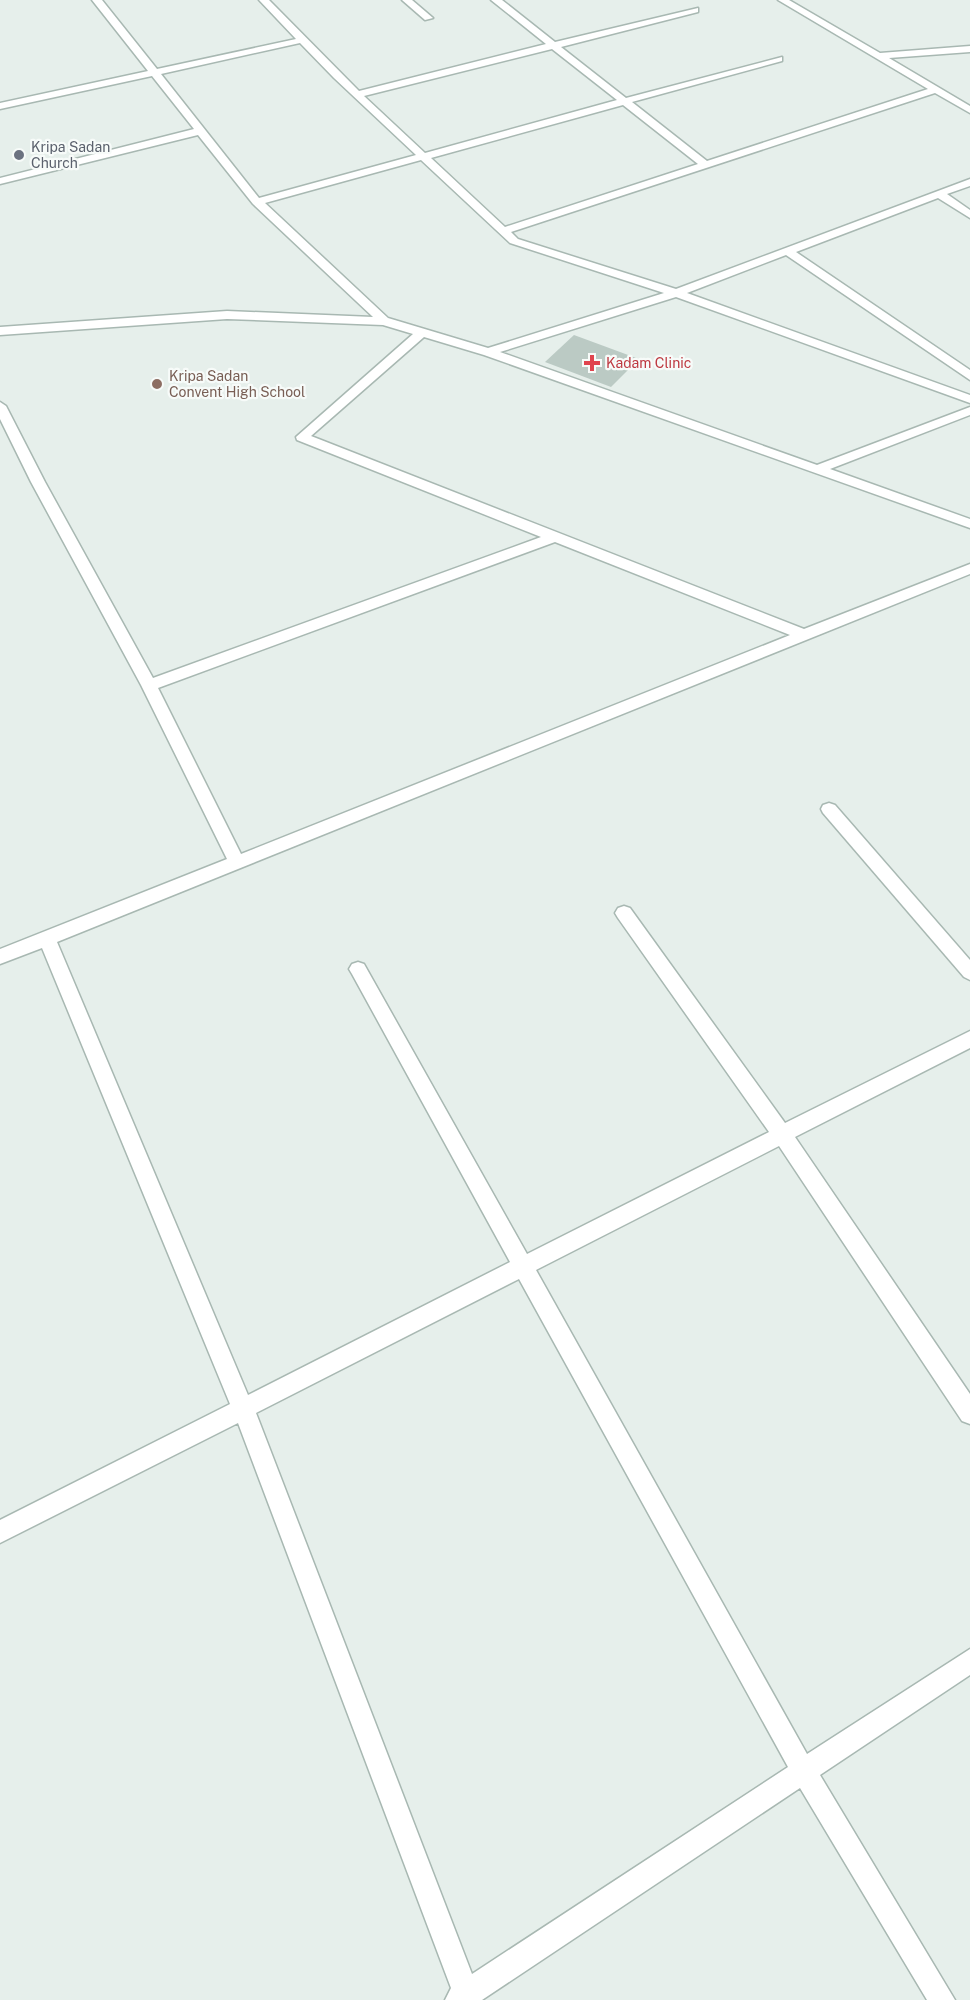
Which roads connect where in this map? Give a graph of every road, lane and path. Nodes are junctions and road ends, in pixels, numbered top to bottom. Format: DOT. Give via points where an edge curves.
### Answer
graph roads {
  1 [pos="97,0"];
  2 [pos="264,0"];
  3 [pos="407,0"];
  4 [pos="496,0"];
  5 [pos="783,0"];
  6 [pos="695,10"];
  7 [pos="428,18"];
  8 [pos="302,39"];
  9 [pos="554,45"];
  10 [pos="970,49"];
  11 [pos="878,56"];
  12 [pos="779,59"];
  13 [pos="153,72"];
  14 [pos="934,90"];
  15 [pos="357,95"];
  16 [pos="624,101"];
  17 [pos="1,104"];
  18 [pos="970,110"];
  19 [pos="200,131"];
  20 [pos="422,157"];
  21 [pos="705,165"];
  22 [pos="0,181"];
  23 [pos="970,182"];
  24 [pos="939,194"];
  25 [pos="257,202"];
  26 [pos="970,215"];
  27 [pos="504,231"];
  28 [pos="787,251"];
  29 [pos="676,293"];
  30 [pos="384,321"];
  31 [pos="0,331"];
  32 [pos="421,333"];
  33 [pos="488,352"];
  34 [pos="970,376"];
  35 [pos="970,399"];
  36 [pos="0,406"];
  37 [pos="970,411"];
  38 [pos="818,469"];
  39 [pos="970,524"];
  40 [pos="554,537"];
  41 [pos="970,569"];
  42 [pos="804,635"];
  43 [pos="150,685"];
  44 [pos="829,809"];
  45 [pos="237,863"];
  46 [pos="624,913"];
  47 [pos="47,938"];
  48 [pos="0,957"];
  49 [pos="358,969"];
  50 [pos="970,972"];
  51 [pos="970,1039"];
  52 [pos="782,1134"];
  53 [pos="523,1265"];
  54 [pos="243,1408"];
  55 [pos="970,1413"];
  56 [pos="0,1532"];
  57 [pos="970,1660"];
  58 [pos="804,1772"];
  59 [pos="464,1998"];
  60 [pos="942,2000"];
  1 -- 13 [label="street"];
  2 -- 8 [label="street"];
  3 -- 7 [label="street"];
  4 -- 9 [label="street"];
  5 -- 11 [label="street"];
  6 -- 9 [label="street"];
  8 -- 13 [label="street"];
  8 -- 15 [label="street"];
  9 -- 15 [label="street"];
  9 -- 16 [label="street"];
  10 -- 11 [label="street"];
  11 -- 14 [label="street"];
  12 -- 16 [label="street"];
  13 -- 17 [label="street"];
  13 -- 19 [label="street"];
  14 -- 18 [label="street"];
  14 -- 21 [label="street"];
  15 -- 20 [label="street"];
  16 -- 20 [label="street"];
  16 -- 21 [label="street"];
  19 -- 22 [label="street"];
  19 -- 25 [label="street"];
  20 -- 25 [label="street"];
  20 -- 27 [label="street"];
  21 -- 27 [label="street"];
  23 -- 24 [label="street"];
  24 -- 26 [label="street"];
  24 -- 28 [label="street"];
  25 -- 30 [label="street"];
  27 -- 29 [label="street" via="514,241"];
  28 -- 29 [label="street"];
  28 -- 34 [label="street"];
  29 -- 33 [label="street"];
  29 -- 35 [label="street"];
  30 -- 31 [label="street" via="228,315"];
  30 -- 32 [label="street"];
  32 -- 33 [label="street"];
  32 -- 40 [label="street" via="302,437"];
  33 -- 38 [label="street"];
  36 -- 43 [label="street"];
  37 -- 38 [label="street"];
  38 -- 39 [label="street"];
  40 -- 42 [label="street"];
  40 -- 43 [label="street"];
  41 -- 42 [label="street"];
  42 -- 45 [label="street"];
  43 -- 45 [label="street"];
  44 -- 50 [label="street"];
  45 -- 47 [label="street"];
  46 -- 52 [label="street"];
  47 -- 48 [label="street"];
  47 -- 54 [label="street"];
  49 -- 53 [label="street"];
  51 -- 52 [label="street"];
  52 -- 53 [label="street"];
  52 -- 55 [label="street"];
  53 -- 54 [label="street"];
  53 -- 58 [label="street"];
  54 -- 56 [label="street"];
  54 -- 59 [label="street"];
  57 -- 58 [label="street"];
  58 -- 59 [label="street"];
  58 -- 60 [label="street"];
}
